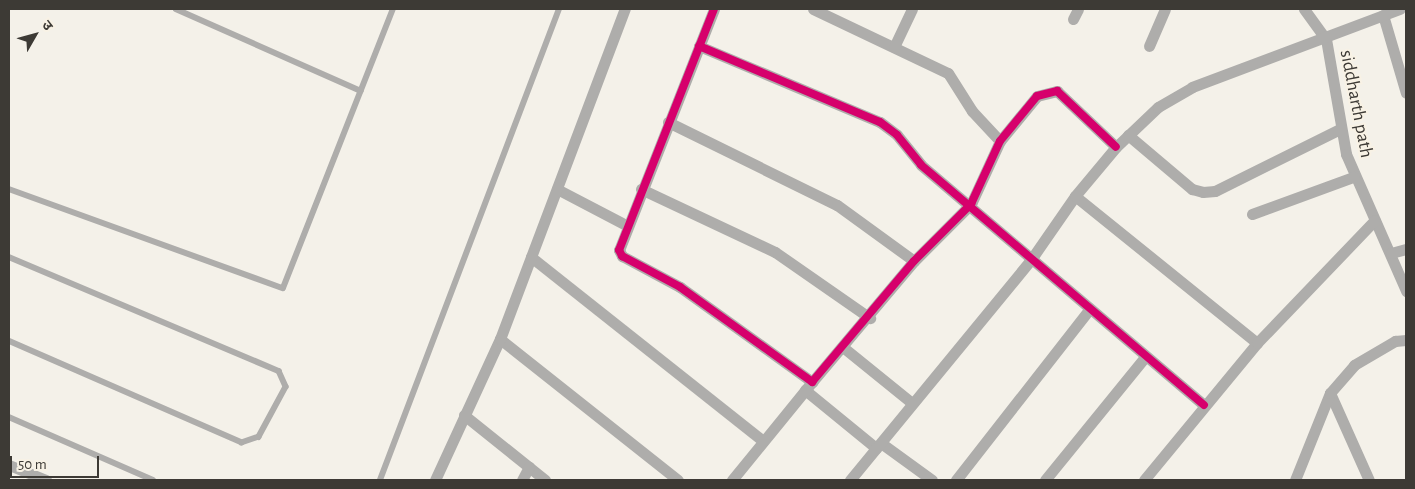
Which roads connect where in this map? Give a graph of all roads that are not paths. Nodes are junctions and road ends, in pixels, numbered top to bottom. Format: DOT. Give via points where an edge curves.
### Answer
graph roads {
  1 [pos="176,9"];
  2 [pos="393,9"];
  3 [pos="559,9"];
  4 [pos="626,9"];
  5 [pos="714,9"];
  6 [pos="814,9"];
  7 [pos="912,9"];
  8 [pos="1165,9"];
  9 [pos="1304,9"];
  10 [pos="1400,9"];
  11 [pos="1383,15"];
  12 [pos="1326,39"];
  13 [pos="699,46"];
  14 [pos="1149,46"];
  15 [pos="894,48"];
  16 [pos="361,91"];
  17 [pos="1406,93"];
  18 [pos="668,122"];
  19 [pos="1340,129"];
  20 [pos="1128,135"];
  21 [pos="1000,141"];
  22 [pos="1116,147"];
  23 [pos="1353,177"];
  24 [pos="557,188"];
  25 [pos="9,189"];
  26 [pos="641,189"];
  27 [pos="1075,196"];
  28 [pos="971,204"];
  29 [pos="1252,214"];
  30 [pos="1375,220"];
  31 [pos="626,225"];
  32 [pos="1406,249"];
  33 [pos="1391,253"];
  34 [pos="531,256"];
  35 [pos="9,257"];
  36 [pos="914,261"];
  37 [pos="1030,261"];
  38 [pos="1406,291"];
  39 [pos="1088,311"];
  40 [pos="870,318"];
  41 [pos="500,339"];
  42 [pos="9,340"];
  43 [pos="1406,340"];
  44 [pos="1256,343"];
  45 [pos="844,348"];
  46 [pos="1144,358"];
  47 [pos="809,386"];
  48 [pos="1330,393"];
  49 [pos="912,402"];
  50 [pos="1204,405"];
  51 [pos="464,415"];
  52 [pos="9,418"];
  53 [pos="763,441"];
  54 [pos="879,446"];
  55 [pos="9,465"];
  56 [pos="529,467"];
  57 [pos="46,480"];
  58 [pos="153,480"];
  59 [pos="380,480"];
  60 [pos="435,480"];
  61 [pos="522,480"];
  62 [pos="545,480"];
  63 [pos="678,480"];
  64 [pos="732,480"];
  65 [pos="850,480"];
  66 [pos="932,480"];
  67 [pos="956,480"];
  68 [pos="1045,480"];
  69 [pos="1144,480"];
  70 [pos="1295,480"];
  71 [pos="1369,480"];
  1 -- 16 [label="lane"];
  2 -- 16 [label="lane"];
  3 -- 59 [label="lane"];
  4 -- 24 [label="street"];
  5 -- 13 [label="street"];
  6 -- 15 [label="street"];
  7 -- 15 [label="street"];
  8 -- 14 [label="street"];
  9 -- 12 [label="street, siddharth path"];
  10 -- 11 [label="street"];
  11 -- 12 [label="street"];
  11 -- 17 [label="street"];
  12 -- 19 [label="street, siddharth path"];
  12 -- 20 [label="street" via="1192,87 1158,108"];
  13 -- 18 [label="street"];
  13 -- 28 [label="street" via="880,122 897,135 921,166"];
  15 -- 21 [label="street" via="948,73 972,110"];
  16 -- 25 [label="lane" via="283,288"];
  18 -- 26 [label="street"];
  18 -- 36 [label="street" via="837,205"];
  19 -- 20 [label="street" via="1215,191 1203,192 1192,189"];
  19 -- 23 [label="street, siddharth path"];
  20 -- 22 [label="street"];
  21 -- 22 [label="street" via="1037,96 1057,91"];
  21 -- 28 [label="street"];
  22 -- 27 [label="street"];
  23 -- 29 [label="street"];
  23 -- 30 [label="street, siddharth path"];
  24 -- 31 [label="street"];
  24 -- 34 [label="street"];
  26 -- 31 [label="street"];
  26 -- 40 [label="street" via="774,252"];
  27 -- 37 [label="street"];
  27 -- 44 [label="street"];
  28 -- 36 [label="street"];
  28 -- 37 [label="street"];
  30 -- 33 [label="street, siddharth path"];
  30 -- 44 [label="street"];
  31 -- 47 [label="street" via="618,244 622,256 680,287"];
  32 -- 33 [label="street"];
  33 -- 38 [label="street, siddharth path"];
  34 -- 41 [label="street"];
  34 -- 53 [label="street"];
  35 -- 42 [label="lane" via="279,371 286,378 286,387 259,437 242,443"];
  36 -- 40 [label="street"];
  37 -- 39 [label="street"];
  37 -- 49 [label="street"];
  39 -- 46 [label="street"];
  39 -- 67 [label="street"];
  40 -- 45 [label="street"];
  41 -- 51 [label="street"];
  41 -- 63 [label="street"];
  43 -- 48 [label="street" via="1395,341 1354,365"];
  44 -- 50 [label="street"];
  45 -- 47 [label="street"];
  45 -- 49 [label="street"];
  46 -- 50 [label="street"];
  46 -- 68 [label="street"];
  47 -- 53 [label="street"];
  47 -- 54 [label="street"];
  48 -- 70 [label="street"];
  48 -- 71 [label="street"];
  49 -- 54 [label="street"];
  50 -- 69 [label="street"];
  51 -- 56 [label="street"];
  51 -- 60 [label="street"];
  52 -- 58 [label="lane"];
  53 -- 64 [label="street"];
  54 -- 65 [label="street"];
  54 -- 66 [label="street"];
  55 -- 57 [label="street"];
  56 -- 61 [label="street"];
  56 -- 62 [label="street"];
}
